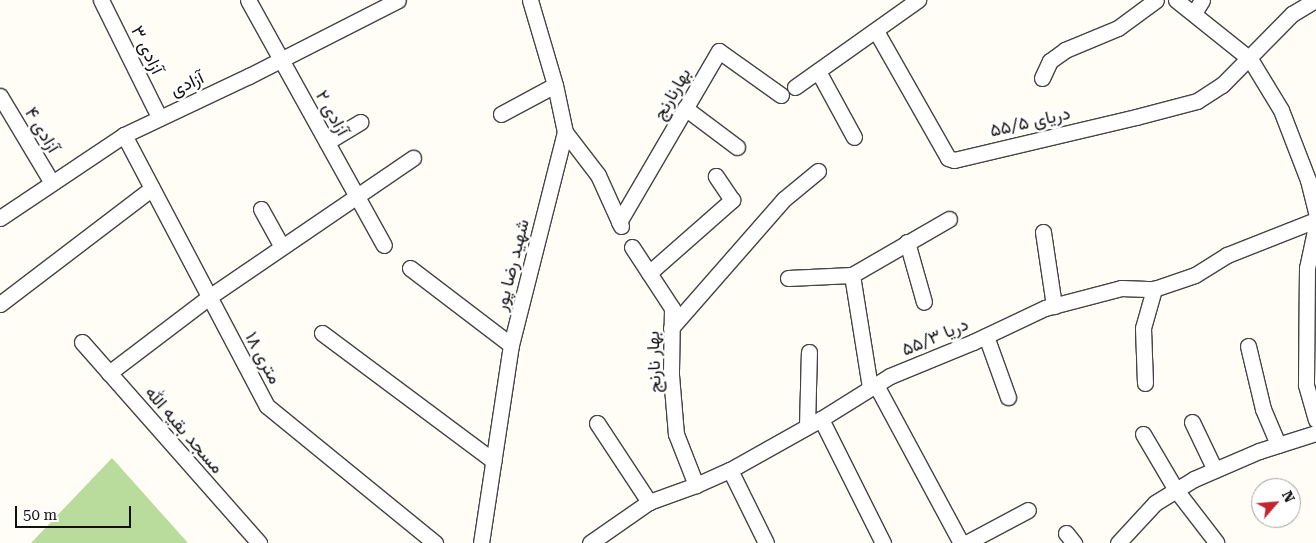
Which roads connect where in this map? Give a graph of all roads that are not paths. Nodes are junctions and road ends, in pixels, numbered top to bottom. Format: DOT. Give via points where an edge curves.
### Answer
graph roads {
  1 [pos="101,0"];
  2 [pos="248,0"];
  3 [pos="530,0"];
  4 [pos="918,0"];
  5 [pos="1156,0"];
  6 [pos="1176,0"];
  7 [pos="1315,0"];
  8 [pos="390,2"];
  9 [pos="1198,6"];
  10 [pos="876,31"];
  11 [pos="1250,59"];
  12 [pos="281,60"];
  13 [pos="818,71"];
  14 [pos="1042,78"];
  15 [pos="554,85"];
  16 [pos="795,87"];
  17 [pos="781,95"];
  18 [pos="0,96"];
  19 [pos="685,108"];
  20 [pos="501,114"];
  21 [pos="160,117"];
  22 [pos="360,122"];
  23 [pos="565,132"];
  24 [pos="124,135"];
  25 [pos="854,137"];
  26 [pos="327,142"];
  27 [pos="737,147"];
  28 [pos="414,158"];
  29 [pos="818,171"];
  30 [pos="716,176"];
  31 [pos="52,184"];
  32 [pos="152,188"];
  33 [pos="357,197"];
  34 [pos="1315,204"];
  35 [pos="261,209"];
  36 [pos="0,218"];
  37 [pos="949,219"];
  38 [pos="1316,220"];
  39 [pos="1316,226"];
  40 [pos="1043,232"];
  41 [pos="907,242"];
  42 [pos="384,245"];
  43 [pos="282,247"];
  44 [pos="632,247"];
  45 [pos="1312,267"];
  46 [pos="410,268"];
  47 [pos="649,274"];
  48 [pos="852,275"];
  49 [pos="788,278"];
  50 [pos="1154,289"];
  51 [pos="209,296"];
  52 [pos="924,302"];
  53 [pos="0,304"];
  54 [pos="1054,306"];
  55 [pos="671,328"];
  56 [pos="322,334"];
  57 [pos="986,336"];
  58 [pos="82,342"];
  59 [pos="511,345"];
  60 [pos="1248,346"];
  61 [pos="809,352"];
  62 [pos="109,373"];
  63 [pos="1145,383"];
  64 [pos="1311,383"];
  65 [pos="873,387"];
  66 [pos="1008,397"];
  67 [pos="1316,420"];
  68 [pos="814,422"];
  69 [pos="1192,422"];
  70 [pos="597,423"];
  71 [pos="1316,433"];
  72 [pos="1143,434"];
  73 [pos="1278,445"];
  74 [pos="494,461"];
  75 [pos="730,470"];
  76 [pos="1215,470"];
  77 [pos="696,485"];
  78 [pos="1176,490"];
  79 [pos="649,502"];
  80 [pos="1028,510"];
  81 [pos="1216,542"];
  82 [pos="258,543"];
  83 [pos="435,543"];
  84 [pos="481,543"];
  85 [pos="590,543"];
  86 [pos="766,543"];
  87 [pos="883,543"];
  88 [pos="961,543"];
  89 [pos="966,543"];
  90 [pos="1118,543"];
  1 -- 21 [label="street, آزادی ۳"];
  2 -- 12 [label="street, آزادی ۲"];
  3 -- 15 [label="street, شهید رضا پور"];
  4 -- 10 [label="street"];
  5 -- 14 [label="street" via="1118,28 1065,50 1050,61"];
  6 -- 9 [label="street"];
  7 -- 11 [label="street, دریای ۵۵/۵" via="1292,14"];
  8 -- 12 [label="street, آزادی"];
  9 -- 11 [label="street"];
  10 -- 11 [label="street, دریای ۵۵/۵" via="948,158 954,160 1197,100 1222,85"];
  10 -- 13 [label="street"];
  11 -- 34 [label="street" via="1281,110"];
  12 -- 21 [label="street, آزادی"];
  12 -- 26 [label="street, آزادی ۲"];
  13 -- 16 [label="street"];
  13 -- 25 [label="street"];
  15 -- 20 [label="street"];
  15 -- 23 [label="street, شهید رضا پور"];
  17 -- 19 [label="street, بهارنارنج" via="719,51"];
  18 -- 31 [label="street, آزادی ۴"];
  19 -- 23 [label="street, بهارنارنج" via="620,224 598,175"];
  19 -- 27 [label="street"];
  21 -- 24 [label="street, آزادی"];
  22 -- 26 [label="street"];
  23 -- 59 [label="street, شهید رضا پور"];
  24 -- 31 [label="street, آزادی"];
  24 -- 32 [label="street, ۱۸ متری"];
  26 -- 33 [label="street, آزادی ۲"];
  28 -- 33 [label="street"];
  29 -- 55 [label="street" via="784,199"];
  30 -- 47 [label="street" via="732,200"];
  31 -- 36 [label="street, آزادی"];
  32 -- 51 [label="street, ۱۸ متری"];
  32 -- 53 [label="street"];
  33 -- 42 [label="street, آزادی ۲"];
  33 -- 43 [label="street"];
  35 -- 43 [label="street"];
  37 -- 41 [label="street"];
  38 -- 50 [label="street, دریا ۵۵/۳" via="1228,255 1195,275"];
  39 -- 45 [label="street"];
  40 -- 54 [label="street"];
  41 -- 48 [label="street"];
  41 -- 52 [label="street"];
  43 -- 51 [label="street"];
  44 -- 47 [label="street, بهار نارنج"];
  45 -- 64 [label="street"];
  46 -- 59 [label="street"];
  47 -- 55 [label="street, بهار نارنج" via="672,308"];
  48 -- 49 [label="street"];
  48 -- 65 [label="street"];
  50 -- 54 [label="street, دریا ۵۵/۳" via="1121,288"];
  50 -- 63 [label="street" via="1142,328"];
  51 -- 62 [label="street"];
  51 -- 83 [label="street, ۱۸ متری" via="267,406"];
  54 -- 57 [label="street, دریا ۵۵/۳"];
  55 -- 77 [label="street, بهار نارنج" via="676,434"];
  56 -- 74 [label="street"];
  57 -- 65 [label="street, دریا ۵۵/۳" via="890,376"];
  57 -- 66 [label="street"];
  58 -- 62 [label="street, مسجد بقیه الله"];
  59 -- 74 [label="street, شهید رضا پور"];
  60 -- 73 [label="street" via="1263,409"];
  61 -- 68 [label="street"];
  62 -- 82 [label="street, مسجد بقیه الله"];
  64 -- 67 [label="street"];
  65 -- 68 [label="street, دریا ۵۵/۳"];
  65 -- 88 [label="street"];
  68 -- 75 [label="street, دریا ۵۵/۳"];
  68 -- 87 [label="street"];
  69 -- 76 [label="street"];
  70 -- 79 [label="street"];
  71 -- 73 [label="street"];
  72 -- 78 [label="street"];
  73 -- 76 [label="street"];
  74 -- 84 [label="street, شهید رضا پور"];
  75 -- 77 [label="street, دریا ۵۵/۳"];
  75 -- 86 [label="street"];
  76 -- 78 [label="street"];
  77 -- 79 [label="street, دریا ۵۵/۳"];
  78 -- 81 [label="street"];
  78 -- 90 [label="street" via="1154,503"];
  79 -- 85 [label="street, دریا ۵۵/۳"];
  80 -- 89 [label="street"];
}
